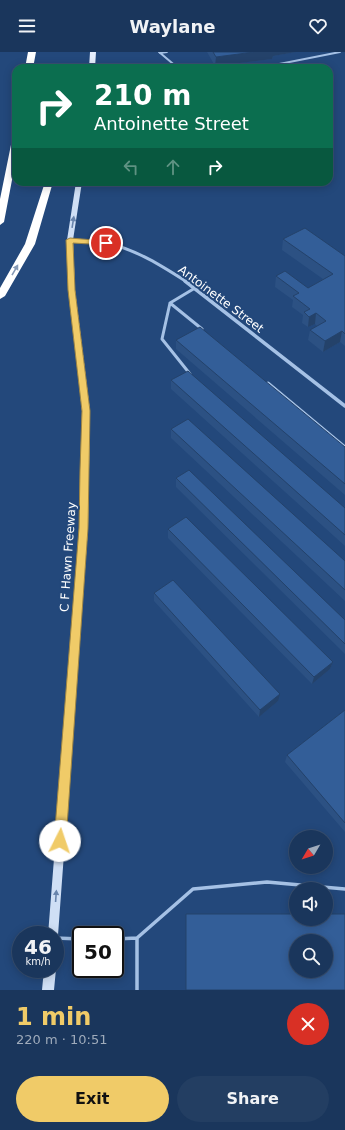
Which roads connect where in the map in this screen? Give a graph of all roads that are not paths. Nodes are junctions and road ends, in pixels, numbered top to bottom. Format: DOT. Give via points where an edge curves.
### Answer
graph roads {
  1 [pos="32,52"];
  2 [pos="93,52"];
  3 [pos="159,52"];
  4 [pos="166,52"];
  5 [pos="340,52"];
  6 [pos="30,64"];
  7 [pos="92,64"];
  8 [pos="173,64"];
  9 [pos="279,64"];
  10 [pos="12,158"];
  11 [pos="49,186"];
  12 [pos="78,186"];
  13 [pos="0,222"];
  14 [pos="70,240"];
  15 [pos="195,288"];
  16 [pos="0,296"];
  17 [pos="170,303"];
  18 [pos="202,330"];
  19 [pos="192,375"];
  20 [pos="262,378"];
  21 [pos="345,406"];
  22 [pos="345,447"];
  23 [pos="345,889"];
  24 [pos="54,926"];
  25 [pos="137,938"];
  26 [pos="124,939"];
  27 [pos="49,978"];
  28 [pos="48,990"];
  29 [pos="137,990"];
  1 -- 6 [label="highway"];
  2 -- 7 [label="main road"];
  3 -- 4 [label="lane"];
  3 -- 8 [label="lane"];
  5 -- 9 [label="lane"];
  10 -- 13 [label="highway"];
  16 -- 11 [label="highway, one-way" via="30,244"];
  14 -- 12 [label="main road, C F Hawn Freeway, one-way"];
  14 -- 15 [label="street, Antoinette Street" via="106,243 133,251"];
  24 -- 14 [label="main road, C F Hawn Freeway, one-way" via="84,528 86,411 72,290"];
  15 -- 17 [label="lane"];
  15 -- 21 [label="street, Antoinette Street"];
  17 -- 18 [label="lane"];
  17 -- 19 [label="lane" via="162,339"];
  20 -- 22 [label="lane"];
  23 -- 25 [label="lane" via="267,882 193,889"];
  25 -- 26 [label="lane"];
  25 -- 29 [label="lane"];
  27 -- 28 [label="main road"];
}
